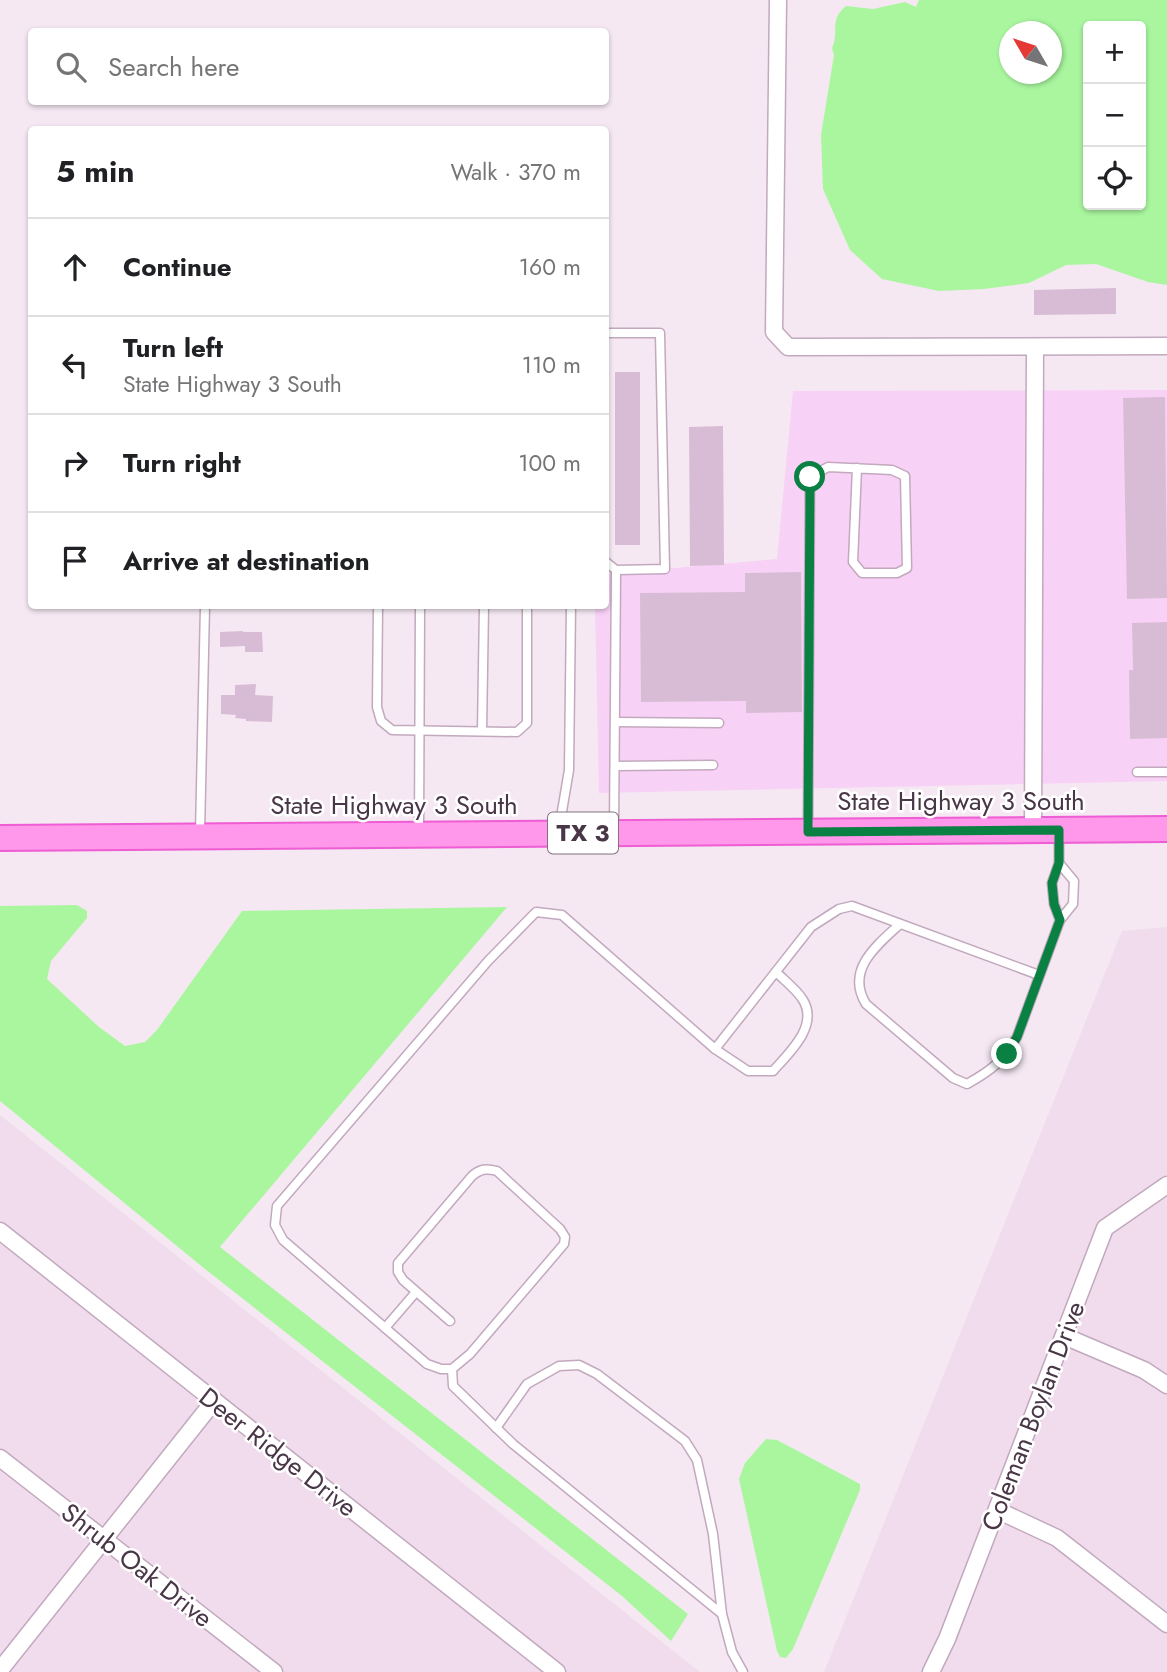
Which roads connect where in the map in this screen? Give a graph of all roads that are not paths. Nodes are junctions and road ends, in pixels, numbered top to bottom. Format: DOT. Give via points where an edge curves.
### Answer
graph roads {
  1 [pos="778,0"];
  2 [pos="609,333"];
  3 [pos="1167,346"];
  4 [pos="1035,347"];
  5 [pos="857,468"];
  6 [pos="609,564"];
  7 [pos="616,570"];
  8 [pos="205,609"];
  9 [pos="378,609"];
  10 [pos="420,609"];
  11 [pos="484,609"];
  12 [pos="527,609"];
  13 [pos="571,609"];
  14 [pos="616,722"];
  15 [pos="719,723"];
  16 [pos="420,731"];
  17 [pos="482,731"];
  18 [pos="713,765"];
  19 [pos="616,766"];
  20 [pos="1137,772"];
  21 [pos="1167,772"];
  22 [pos="1167,829"];
  23 [pos="1033,830"];
  24 [pos="1059,830"];
  25 [pos="808,832"];
  26 [pos="614,833"];
  27 [pos="558,834"];
  28 [pos="419,835"];
  29 [pos="200,836"];
  30 [pos="0,838"];
  31 [pos="1059,863"];
  32 [pos="1060,920"];
  33 [pos="900,924"];
  34 [pos="776,972"];
  35 [pos="1039,975"];
  36 [pos="715,1049"];
  37 [pos="1167,1185"];
  38 [pos="0,1231"];
  39 [pos="416,1292"];
  40 [pos="450,1321"];
  41 [pos="385,1328"];
  42 [pos="1064,1336"];
  43 [pos="452,1369"];
  44 [pos="1167,1385"];
  45 [pos="214,1401"];
  46 [pos="496,1428"];
  47 [pos="0,1458"];
  48 [pos="997,1510"];
  49 [pos="104,1539"];
  50 [pos="722,1614"];
  51 [pos="1167,1624"];
  52 [pos="0,1670"];
  53 [pos="274,1672"];
  54 [pos="557,1672"];
  55 [pos="743,1672"];
  56 [pos="931,1672"];
  1 -- 4 [label="street" via="774,332 788,347"];
  2 -- 7 [label="lane" via="660,333 665,569"];
  3 -- 4 [label="street"];
  4 -- 23 [label="street"];
  5 -- 5 [label="lane" via="891,470 905,476 907,568 897,573 862,573 853,562"];
  5 -- 25 [label="lane" via="828,467 810,477"];
  6 -- 7 [label="lane"];
  7 -- 14 [label="lane"];
  8 -- 29 [label="lane"];
  9 -- 16 [label="lane" via="377,707 381,721 393,730"];
  10 -- 16 [label="lane"];
  11 -- 17 [label="lane"];
  12 -- 17 [label="lane" via="527,723 517,732"];
  13 -- 27 [label="lane" via="569,770"];
  14 -- 15 [label="lane"];
  14 -- 19 [label="lane"];
  16 -- 17 [label="lane"];
  16 -- 28 [label="lane"];
  18 -- 19 [label="lane"];
  19 -- 26 [label="lane"];
  20 -- 21 [label="lane"];
  22 -- 24 [label="main road, State Highway 3 South / TX 3"];
  23 -- 24 [label="main road, State Highway 3 South / TX 3"];
  23 -- 25 [label="main road, State Highway 3 South / TX 3"];
  24 -- 31 [label="lane"];
  25 -- 26 [label="main road, State Highway 3 South / TX 3"];
  26 -- 27 [label="main road, State Highway 3 South / TX 3"];
  27 -- 28 [label="main road, State Highway 3 South / TX 3"];
  28 -- 29 [label="main road, State Highway 3 South / TX 3"];
  29 -- 30 [label="main road, State Highway 3 South / TX 3"];
  31 -- 32 [label="lane" via="1052,883"];
  31 -- 32 [label="lane" via="1074,881 1073,904"];
  32 -- 35 [label="lane"];
  33 -- 34 [label="lane" via="852,906 839,909 811,928"];
  33 -- 35 [label="lane"];
  33 -- 35 [label="lane" via="867,956 859,972 861,996 953,1078 967,1084 995,1068 1007,1054"];
  34 -- 36 [label="lane"];
  34 -- 36 [label="lane" via="804,1000 808,1020 797,1043 773,1070 748,1071"];
  36 -- 41 [label="lane" via="562,915 536,912 488,961 277,1206 275,1225 283,1240"];
  37 -- 42 [label="street, Coleman Boylan Drive" via="1105,1228"];
  38 -- 45 [label="street, Deer Ridge Drive"];
  39 -- 40 [label="lane"];
  39 -- 41 [label="lane"];
  39 -- 43 [label="lane" via="403,1280 398,1264 478,1171 497,1171 565,1237 564,1244 470,1354"];
  41 -- 43 [label="lane" via="427,1364"];
  42 -- 44 [label="street" via="1144,1370"];
  42 -- 48 [label="street, Coleman Boylan Drive"];
  43 -- 46 [label="lane" via="453,1386"];
  45 -- 49 [label="street"];
  45 -- 54 [label="street, Deer Ridge Drive"];
  46 -- 50 [label="lane"];
  46 -- 50 [label="lane" via="527,1384 559,1366 579,1364 685,1441 697,1460 709,1513"];
  47 -- 49 [label="street, Shrub Oak Drive"];
  48 -- 51 [label="street" via="1057,1538"];
  48 -- 56 [label="street, Coleman Boylan Drive"];
  49 -- 52 [label="street"];
  49 -- 53 [label="street, Shrub Oak Drive"];
  50 -- 55 [label="lane" via="732,1652"];
}
